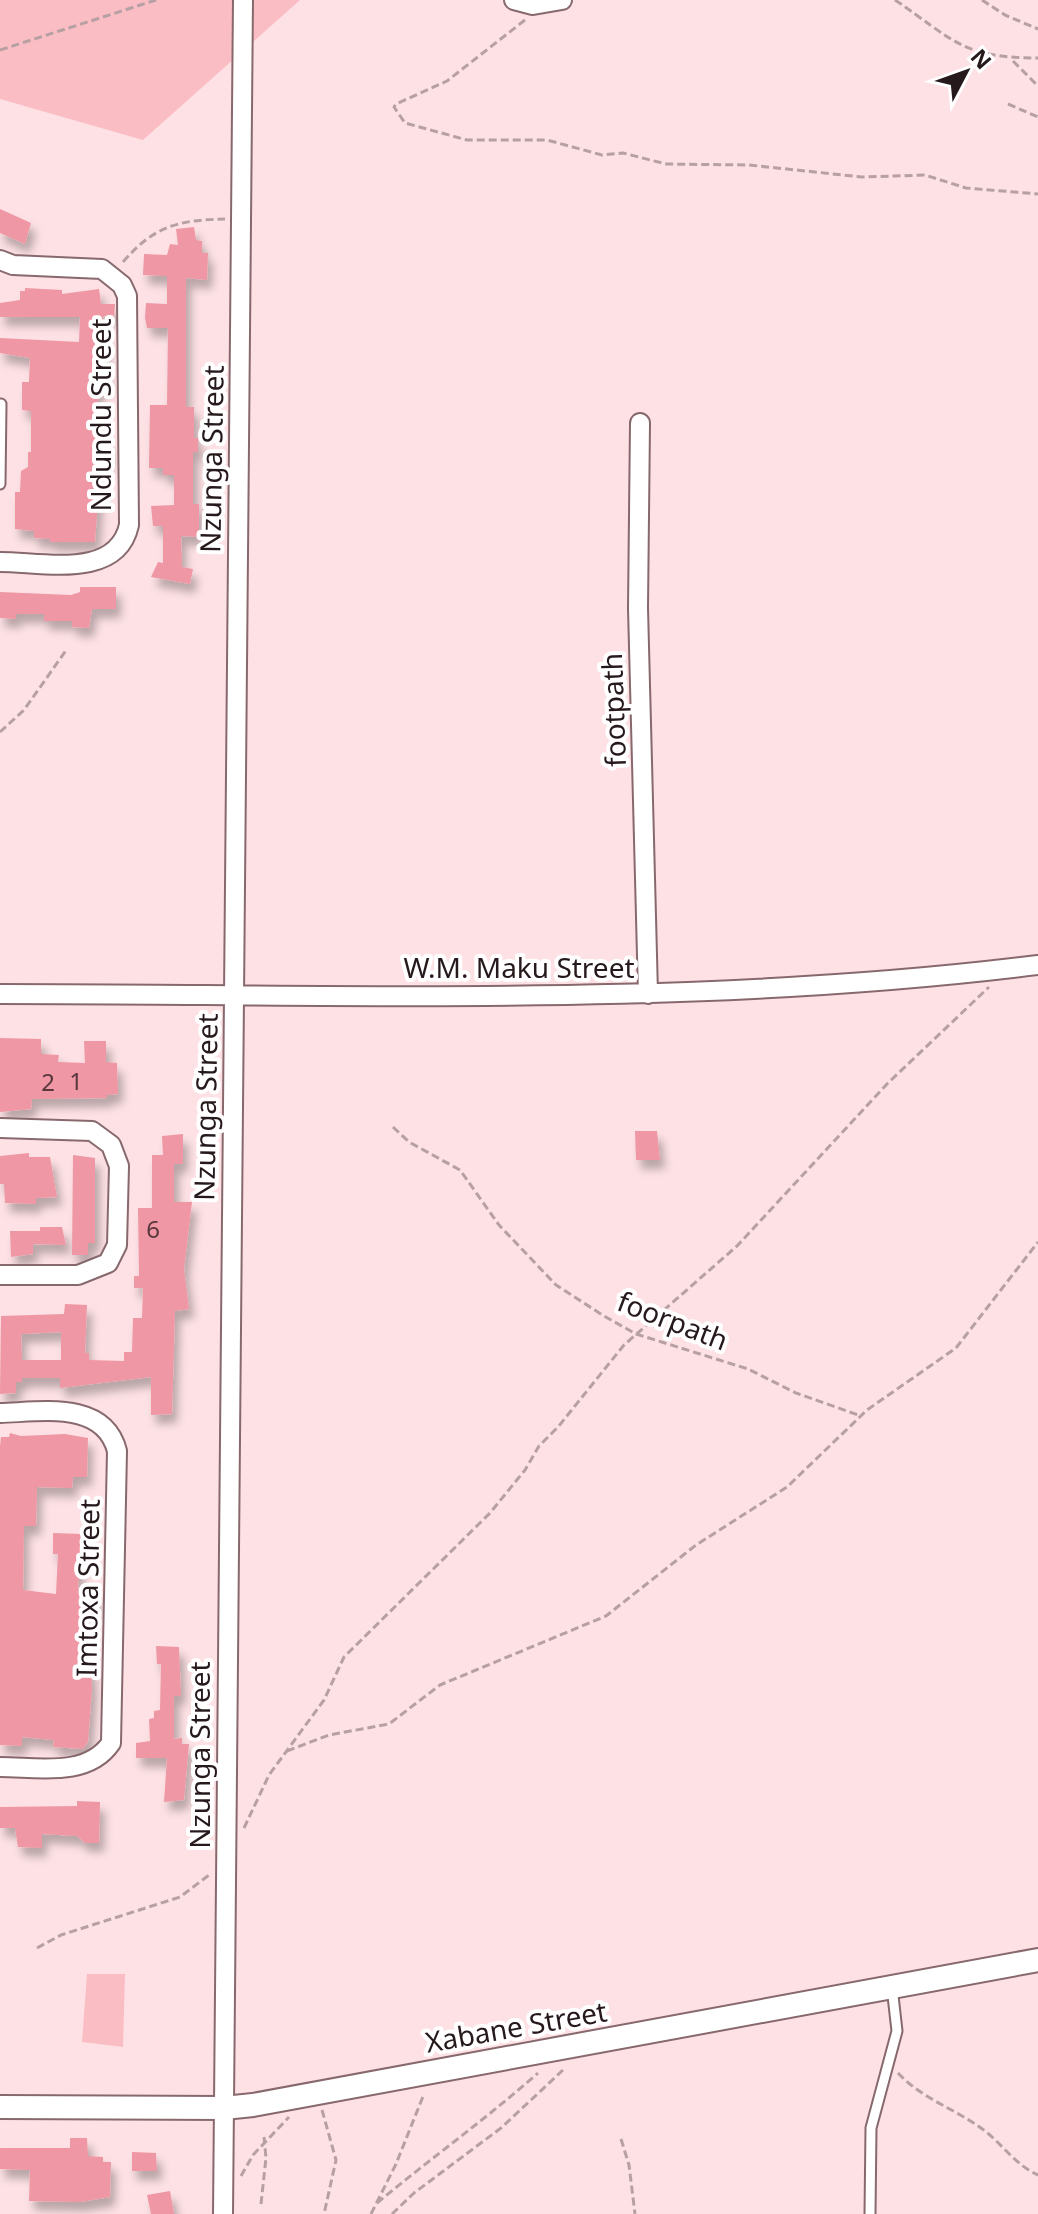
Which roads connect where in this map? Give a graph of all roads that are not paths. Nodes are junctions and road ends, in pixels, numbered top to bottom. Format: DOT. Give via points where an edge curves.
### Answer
graph roads {
  1 [pos="243,0"];
  2 [pos="514,0"];
  3 [pos="562,0"];
  4 [pos="0,260"];
  5 [pos="1,404"];
  6 [pos="640,423"];
  7 [pos="0,484"];
  8 [pos="0,562"];
  9 [pos="1038,965"];
  10 [pos="0,994"];
  11 [pos="234,994"];
  12 [pos="648,994"];
  13 [pos="0,1128"];
  14 [pos="0,1275"];
  15 [pos="0,1413"];
  16 [pos="0,1767"];
  17 [pos="1038,1960"];
  18 [pos="892,1987"];
  19 [pos="0,2107"];
  20 [pos="224,2108"];
  21 [pos="223,2214"];
  22 [pos="870,2214"];
  1 -- 11 [label="street, Nzunga Street"];
  2 -- 3 [label="street" via="533,5"];
  4 -- 8 [label="street, Ndundu Street" via="102,269 127,296 129,525 111,556 91,563"];
  5 -- 7 [label="lane"];
  6 -- 12 [label="street, footpath" via="637,496"];
  9 -- 12 [label="street, W.M. Maku Street"];
  10 -- 11 [label="street, W.M. Maku Street"];
  11 -- 12 [label="street, W.M. Maku Street"];
  11 -- 20 [label="street, Nzunga Street"];
  13 -- 14 [label="street" via="92,1131 111,1145 119,1166 117,1245 108,1263 78,1275"];
  15 -- 16 [label="street, Imtoxa Street" via="90,1415 108,1430 117,1451 111,1743 96,1760 70,1768"];
  17 -- 18 [label="street, Xabane Street"];
  18 -- 20 [label="street, Xabane Street"];
  18 -- 22 [label="lane" via="897,2031 871,2128"];
  19 -- 20 [label="street, Xabane Street"];
  20 -- 21 [label="street, Nzunga Street"];
}
